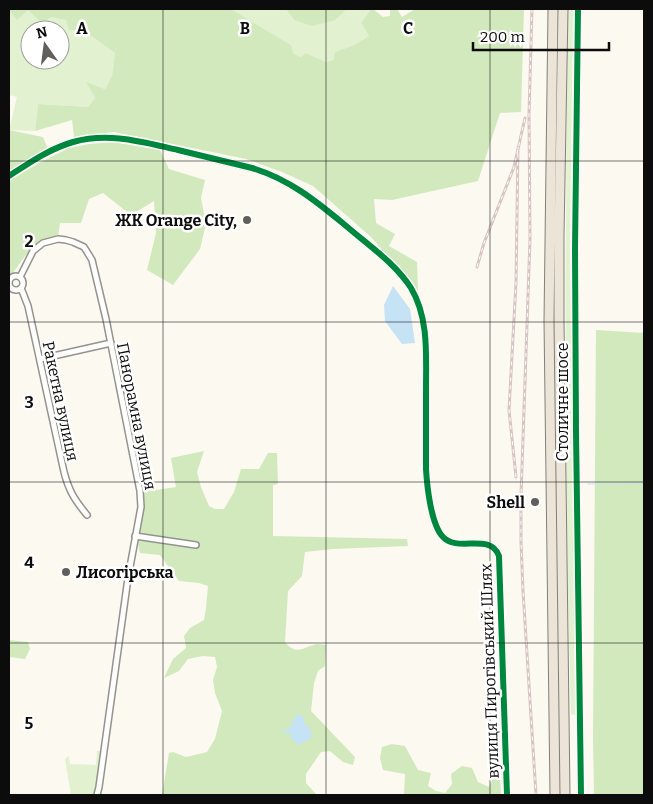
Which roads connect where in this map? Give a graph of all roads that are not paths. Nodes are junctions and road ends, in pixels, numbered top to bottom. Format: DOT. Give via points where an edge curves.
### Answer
graph roads {
  1 [pos="553,9"];
  2 [pos="563,9"];
  3 [pos="578,9"];
  4 [pos="9,176"];
  5 [pos="20,277"];
  6 [pos="9,285"];
  7 [pos="21,288"];
  8 [pos="110,343"];
  9 [pos="40,359"];
  10 [pos="87,515"];
  11 [pos="136,536"];
  12 [pos="196,545"];
  13 [pos="97,795"];
  14 [pos="507,795"];
  15 [pos="555,795"];
  16 [pos="565,795"];
  17 [pos="581,795"];
  1 -- 15 [label="highway, Столичне шосе" via="550,330"];
  2 -- 16 [label="highway, Столичне шосе" via="559,320"];
  3 -- 17 [label="street, Столичне шосе" via="575,257"];
  4 -- 14 [label="street, вулиця Пирогівський Шлях" via="50,151 91,138 119,138 231,162 293,185 390,263 407,282 422,314 425,336 426,469 436,525 441,535 451,542 486,544 495,548 500,560"];
  5 -- 6 [label="street" via="11,278"];
  5 -- 7 [label="street" via="23,282"];
  5 -- 8 [label="street, Панорамна вулиця" via="33,251 43,243 58,239 84,247 95,269"];
  6 -- 7 [label="street" via="15,290"];
  7 -- 9 [label="street, Ракетна вулиця"];
  8 -- 9 [label="street"];
  8 -- 11 [label="street, Панорамна вулиця" via="140,491"];
  9 -- 10 [label="street, Ракетна вулиця" via="68,486"];
  11 -- 12 [label="street"];
  11 -- 13 [label="street, Панорамна вулиця"];
}
